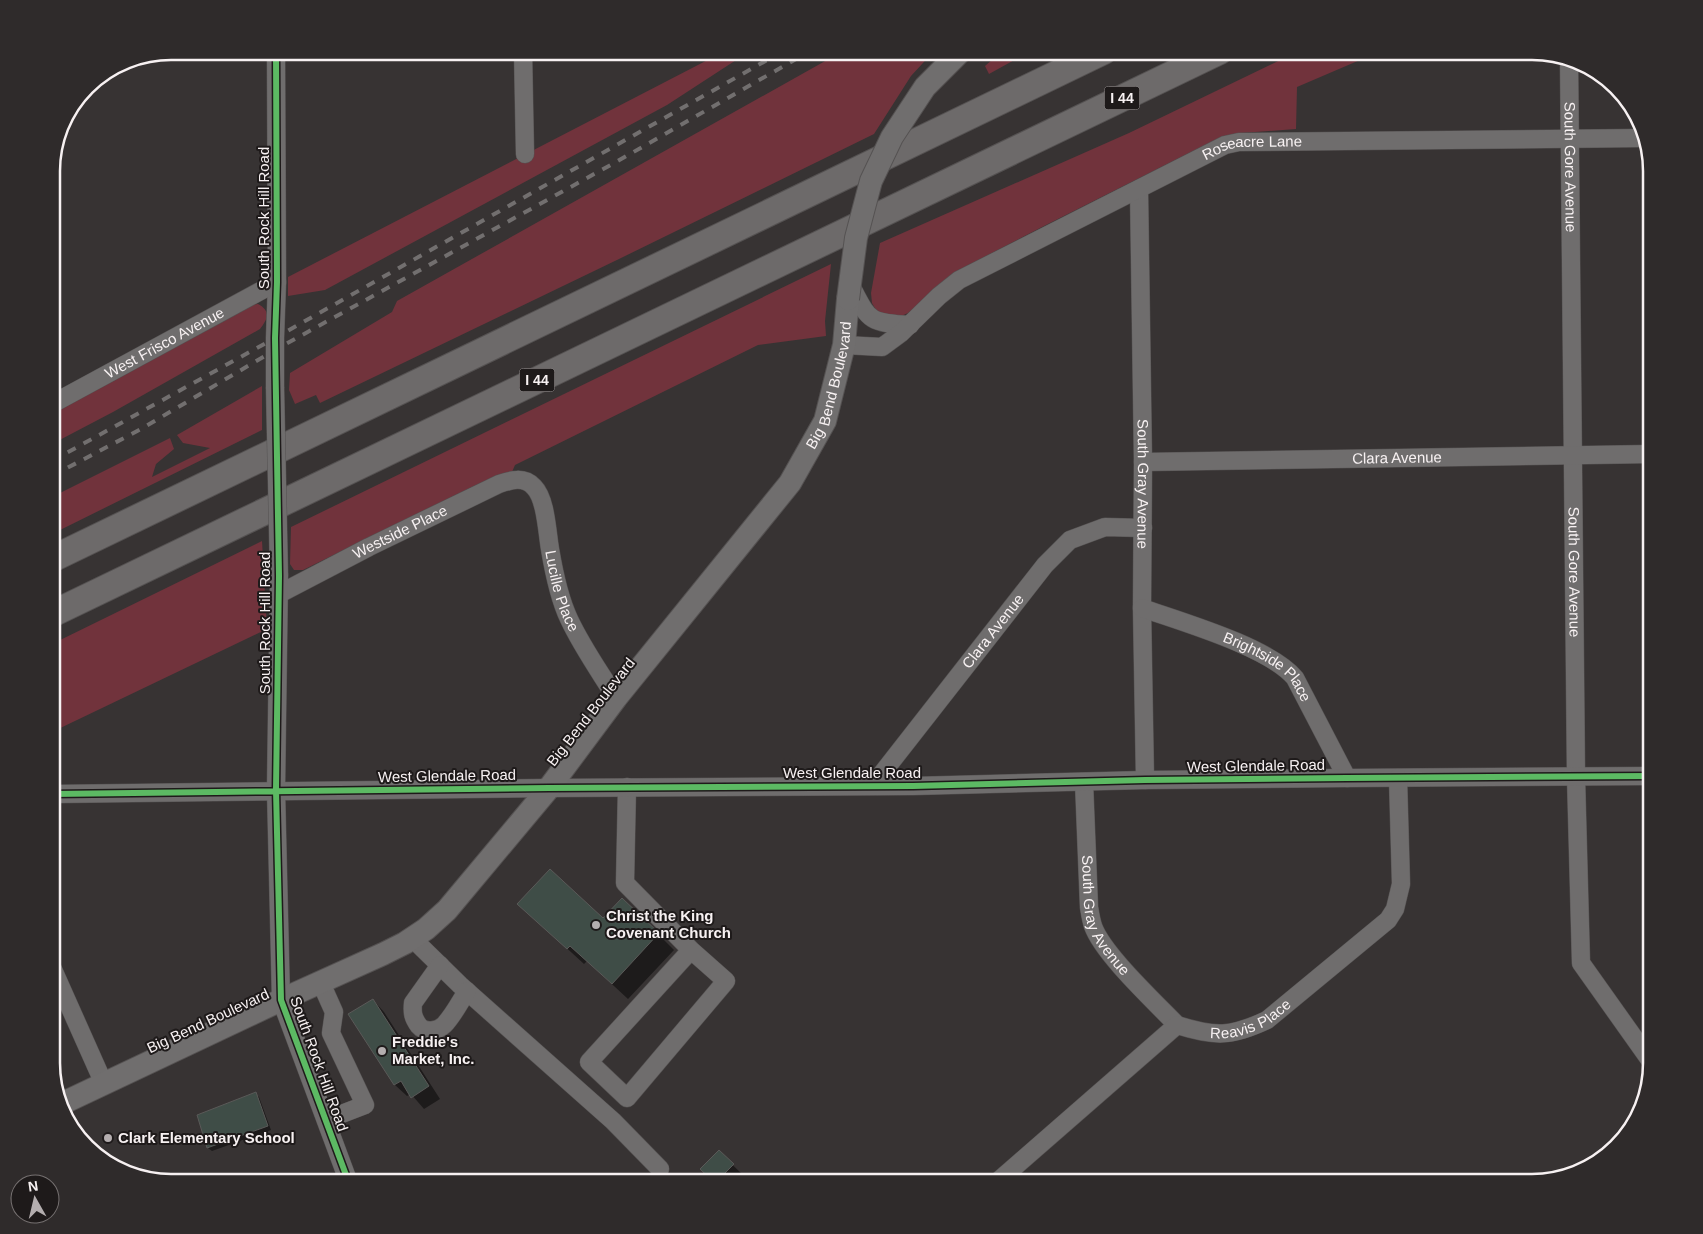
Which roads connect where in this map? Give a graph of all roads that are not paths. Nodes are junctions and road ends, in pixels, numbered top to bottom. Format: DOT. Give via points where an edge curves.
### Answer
graph roads {
  1 [pos="276,60"];
  2 [pos="523,60"];
  3 [pos="952,60"];
  4 [pos="1085,60"];
  5 [pos="1201,60"];
  6 [pos="1569,67"];
  7 [pos="1638,138"];
  8 [pos="1570,139"];
  9 [pos="525,154"];
  10 [pos="1139,189"];
  11 [pos="278,282"];
  12 [pos="849,291"];
  13 [pos="910,325"];
  14 [pos="844,345"];
  15 [pos="60,400"];
  16 [pos="1573,454"];
  17 [pos="1643,454"];
  18 [pos="1142,462"];
  19 [pos="525,480"];
  20 [pos="1143,528"];
  21 [pos="60,555"];
  22 [pos="279,594"];
  23 [pos="1142,608"];
  24 [pos="60,610"];
  25 [pos="616,698"];
  26 [pos="1643,776"];
  27 [pos="1576,777"];
  28 [pos="1347,778"];
  29 [pos="1398,778"];
  30 [pos="1145,780"];
  31 [pos="1084,782"];
  32 [pos="873,785"];
  33 [pos="627,787"];
  34 [pos="549,788"];
  35 [pos="276,790"];
  36 [pos="60,794"];
  37 [pos="412,938"];
  38 [pos="691,950"];
  39 [pos="440,965"];
  40 [pos="60,983"];
  41 [pos="321,983"];
  42 [pos="467,992"];
  43 [pos="281,1000"];
  44 [pos="1177,1025"];
  45 [pos="1643,1050"];
  46 [pos="104,1084"];
  47 [pos="67,1101"];
  48 [pos="326,1120"];
  49 [pos="660,1169"];
  50 [pos="346,1174"];
  51 [pos="1006,1174"];
  1 -- 11 [label="street, South Rock Hill Road"];
  2 -- 9 [label="street"];
  3 -- 12 [label="main road, Big Bend Boulevard, bridge" via="925,87 892,137 871,181 856,238"];
  4 -- 21 [label="highway"];
  5 -- 24 [label="highway, I 44"];
  6 -- 8 [label="street, South Gore Avenue"];
  7 -- 8 [label="street, Roseacre Lane"];
  8 -- 10 [label="street, Roseacre Lane" via="1239,142"];
  8 -- 16 [label="street, South Gore Avenue"];
  10 -- 13 [label="street, Roseacre Lane" via="959,280"];
  10 -- 18 [label="street, South Gray Avenue"];
  11 -- 15 [label="street, West Frisco Avenue"];
  11 -- 22 [label="street, South Rock Hill Road, bridge" via="275,338"];
  12 -- 13 [label="street" via="874,320"];
  12 -- 14 [label="main road, Big Bend Boulevard"];
  13 -- 14 [label="street, Roseacre Lane" via="882,347"];
  14 -- 25 [label="main road, Big Bend Boulevard" via="825,421 790,483"];
  16 -- 17 [label="street, Clara Avenue"];
  16 -- 18 [label="street, Clara Avenue"];
  16 -- 27 [label="street, South Gore Avenue"];
  18 -- 20 [label="street, South Gray Avenue"];
  19 -- 22 [label="street, Westside Place" via="499,484"];
  19 -- 25 [label="street, Lucille Place" via="539,493 551,559 568,618"];
  20 -- 23 [label="street, South Gray Avenue"];
  20 -- 32 [label="street, Clara Avenue" via="1105,527 1070,540 1045,565"];
  22 -- 35 [label="street, South Rock Hill Road"];
  23 -- 28 [label="street, Brightside Place" via="1229,640 1287,668"];
  23 -- 30 [label="street, South Gray Avenue"];
  25 -- 34 [label="main road, Big Bend Boulevard"];
  26 -- 27 [label="street, West Glendale Road"];
  27 -- 29 [label="street, West Glendale Road"];
  27 -- 45 [label="street, South Gore Avenue" via="1581,963"];
  28 -- 29 [label="street, West Glendale Road"];
  28 -- 30 [label="street, West Glendale Road"];
  29 -- 44 [label="street, Reavis Place" via="1401,884 1395,909 1388,920 1267,1020 1248,1029 1219,1034 1200,1033"];
  30 -- 31 [label="street, West Glendale Road"];
  31 -- 32 [label="street, West Glendale Road"];
  31 -- 44 [label="street, South Gray Avenue" via="1089,907 1093,927 1124,970"];
  32 -- 33 [label="street, West Glendale Road"];
  33 -- 34 [label="street, West Glendale Road"];
  33 -- 38 [label="street" via="625,883"];
  34 -- 35 [label="street, West Glendale Road"];
  34 -- 37 [label="main road, Big Bend Boulevard" via="447,910"];
  35 -- 36 [label="street, West Glendale Road"];
  35 -- 43 [label="street, South Rock Hill Road"];
  37 -- 39 [label="street"];
  37 -- 41 [label="main road, Big Bend Boulevard"];
  38 -- 38 [label="street" via="589,1062 626,1098 726,981"];
  39 -- 42 [label="street"];
  39 -- 42 [label="street" via="413,1003 413,1019 421,1029 429,1031 444,1025"];
  40 -- 46 [label="street"];
  41 -- 43 [label="main road, Big Bend Boulevard"];
  41 -- 48 [label="street" via="334,1012 331,1032 365,1105"];
  42 -- 49 [label="street" via="613,1121"];
  43 -- 46 [label="main road, Big Bend Boulevard"];
  43 -- 48 [label="street, South Rock Hill Road"];
  44 -- 51 [label="street"];
  46 -- 47 [label="main road, Big Bend Boulevard"];
  48 -- 50 [label="street, South Rock Hill Road"];
}
